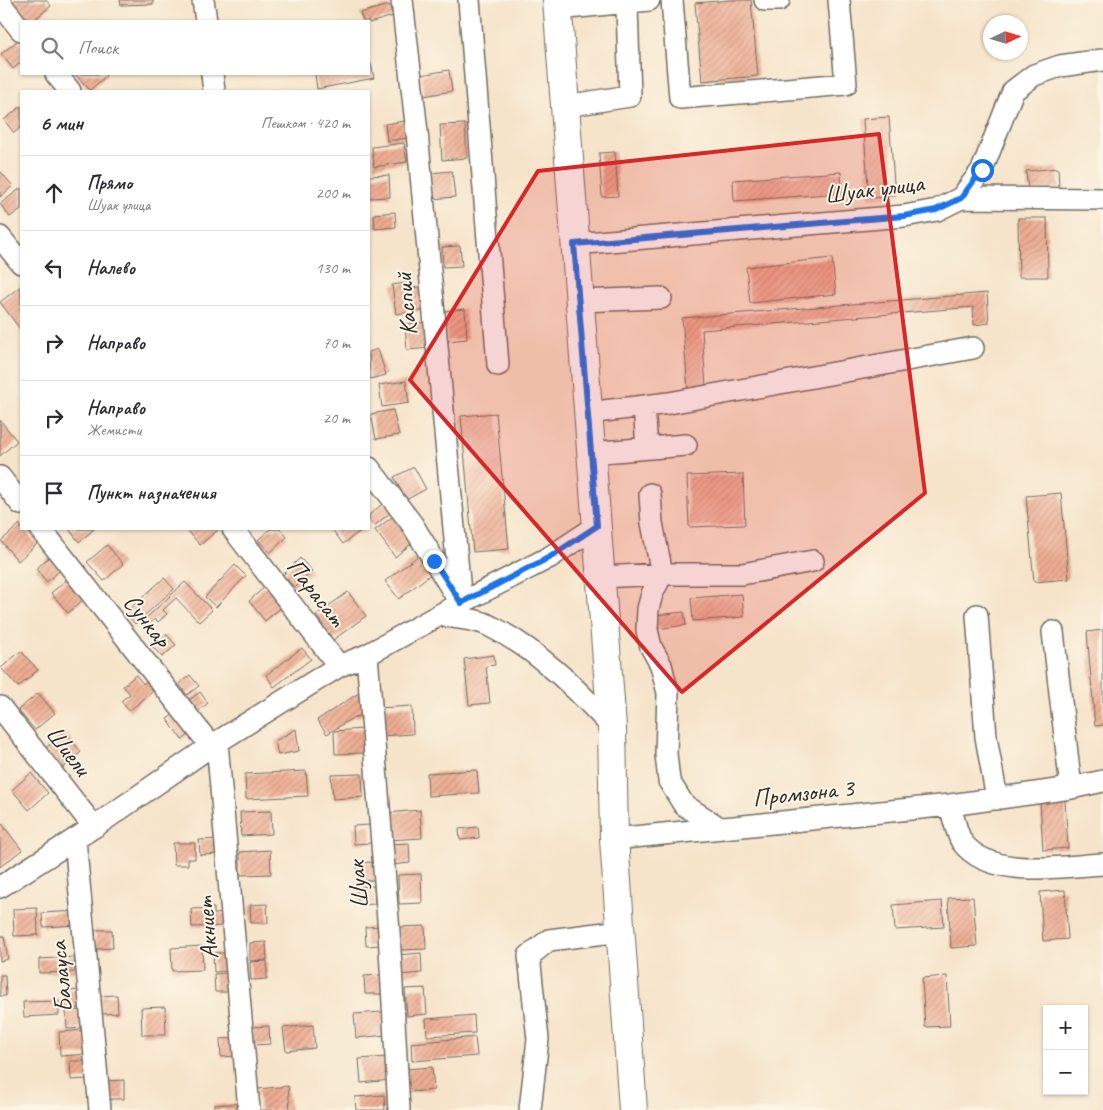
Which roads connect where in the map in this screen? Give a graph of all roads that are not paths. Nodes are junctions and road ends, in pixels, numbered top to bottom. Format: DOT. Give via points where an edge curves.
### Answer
graph roads {
  1 [pos="204,0"];
  2 [pos="402,0"];
  3 [pos="469,0"];
  4 [pos="649,0"];
  5 [pos="672,0"];
  6 [pos="765,0"];
  7 [pos="779,0"];
  8 [pos="839,0"];
  9 [pos="0,3"];
  10 [pos="625,3"];
  11 [pos="558,5"];
  12 [pos="206,20"];
  13 [pos="20,29"];
  14 [pos="1103,60"];
  15 [pos="57,75"];
  16 [pos="212,75"];
  17 [pos="69,90"];
  18 [pos="214,90"];
  19 [pos="565,106"];
  20 [pos="961,198"];
  21 [pos="1103,199"];
  22 [pos="0,237"];
  23 [pos="574,244"];
  24 [pos="20,262"];
  25 [pos="661,298"];
  26 [pos="579,302"];
  27 [pos="973,348"];
  28 [pos="498,365"];
  29 [pos="644,406"];
  30 [pos="588,413"];
  31 [pos="686,445"];
  32 [pos="647,448"];
  33 [pos="591,453"];
  34 [pos="370,469"];
  35 [pos="0,477"];
  36 [pos="650,494"];
  37 [pos="20,503"];
  38 [pos="597,526"];
  39 [pos="42,530"];
  40 [pos="234,530"];
  41 [pos="813,561"];
  42 [pos="662,574"];
  43 [pos="600,577"];
  44 [pos="461,603"];
  45 [pos="439,615"];
  46 [pos="976,615"];
  47 [pos="1053,632"];
  48 [pos="366,656"];
  49 [pos="339,666"];
  50 [pos="0,707"];
  51 [pos="612,727"];
  52 [pos="214,744"];
  53 [pos="1103,782"];
  54 [pos="1071,788"];
  55 [pos="997,799"];
  56 [pos="950,805"];
  57 [pos="94,827"];
  58 [pos="720,828"];
  59 [pos="75,838"];
  60 [pos="614,839"];
  61 [pos="1103,864"];
  62 [pos="0,887"];
  63 [pos="621,931"];
  64 [pos="100,1110"];
  65 [pos="249,1110"];
  66 [pos="399,1110"];
  67 [pos="530,1110"];
  68 [pos="633,1110"];
  1 -- 12 [label="street"];
  2 -- 44 [label="street, Каспий"];
  3 -- 28 [label="street"];
  4 -- 10 [label="street"];
  5 -- 8 [label="street" via="680,98 846,84"];
  6 -- 7 [label="street"];
  9 -- 13 [label="street"];
  10 -- 11 [label="street"];
  10 -- 19 [label="street" via="630,96"];
  11 -- 19 [label="main road"];
  14 -- 20 [label="street, Шуак улица" via="1060,66 1034,75 1013,91 982,170"];
  15 -- 17 [label="street"];
  16 -- 18 [label="street"];
  19 -- 23 [label="main road"];
  20 -- 21 [label="street"];
  20 -- 23 [label="street, Шуак улица" via="936,210 904,216"];
  22 -- 24 [label="street"];
  23 -- 26 [label="main road"];
  25 -- 26 [label="street"];
  26 -- 30 [label="main road"];
  27 -- 29 [label="street"];
  29 -- 30 [label="street"];
  29 -- 32 [label="street"];
  30 -- 33 [label="main road"];
  31 -- 32 [label="street"];
  32 -- 33 [label="street"];
  33 -- 38 [label="main road"];
  34 -- 44 [label="street" via="412,524"];
  35 -- 37 [label="street"];
  36 -- 42 [label="street"];
  38 -- 43 [label="main road"];
  38 -- 44 [label="street" via="550,557"];
  39 -- 52 [label="street, Сункар"];
  40 -- 49 [label="street, Парасат"];
  41 -- 42 [label="street" via="742,574"];
  42 -- 43 [label="street"];
  42 -- 58 [label="street" via="652,594 647,630 651,647 662,665 668,693 666,754 669,781 684,805"];
  43 -- 51 [label="main road"];
  44 -- 45 [label="street"];
  45 -- 48 [label="street"];
  45 -- 51 [label="street" via="486,624 524,647 571,684"];
  46 -- 55 [label="street" via="986,737"];
  47 -- 54 [label="street"];
  48 -- 49 [label="street"];
  48 -- 66 [label="street, Шуак" via="389,932"];
  49 -- 52 [label="street"];
  50 -- 57 [label="street, Шиели"];
  51 -- 60 [label="main road"];
  52 -- 57 [label="street"];
  52 -- 65 [label="street, Акниет"];
  53 -- 54 [label="street, Промзона 3"];
  54 -- 55 [label="street, Промзона 3"];
  55 -- 56 [label="street, Промзона 3"];
  56 -- 58 [label="street, Промзона 3"];
  56 -- 61 [label="street" via="962,842 985,861 1020,868"];
  57 -- 59 [label="street"];
  58 -- 60 [label="street, Промзона 3"];
  59 -- 62 [label="street"];
  59 -- 64 [label="street, Балауса"];
  60 -- 63 [label="main road"];
  63 -- 67 [label="street" via="549,940 530,956 538,1039"];
  63 -- 68 [label="main road"];
}
